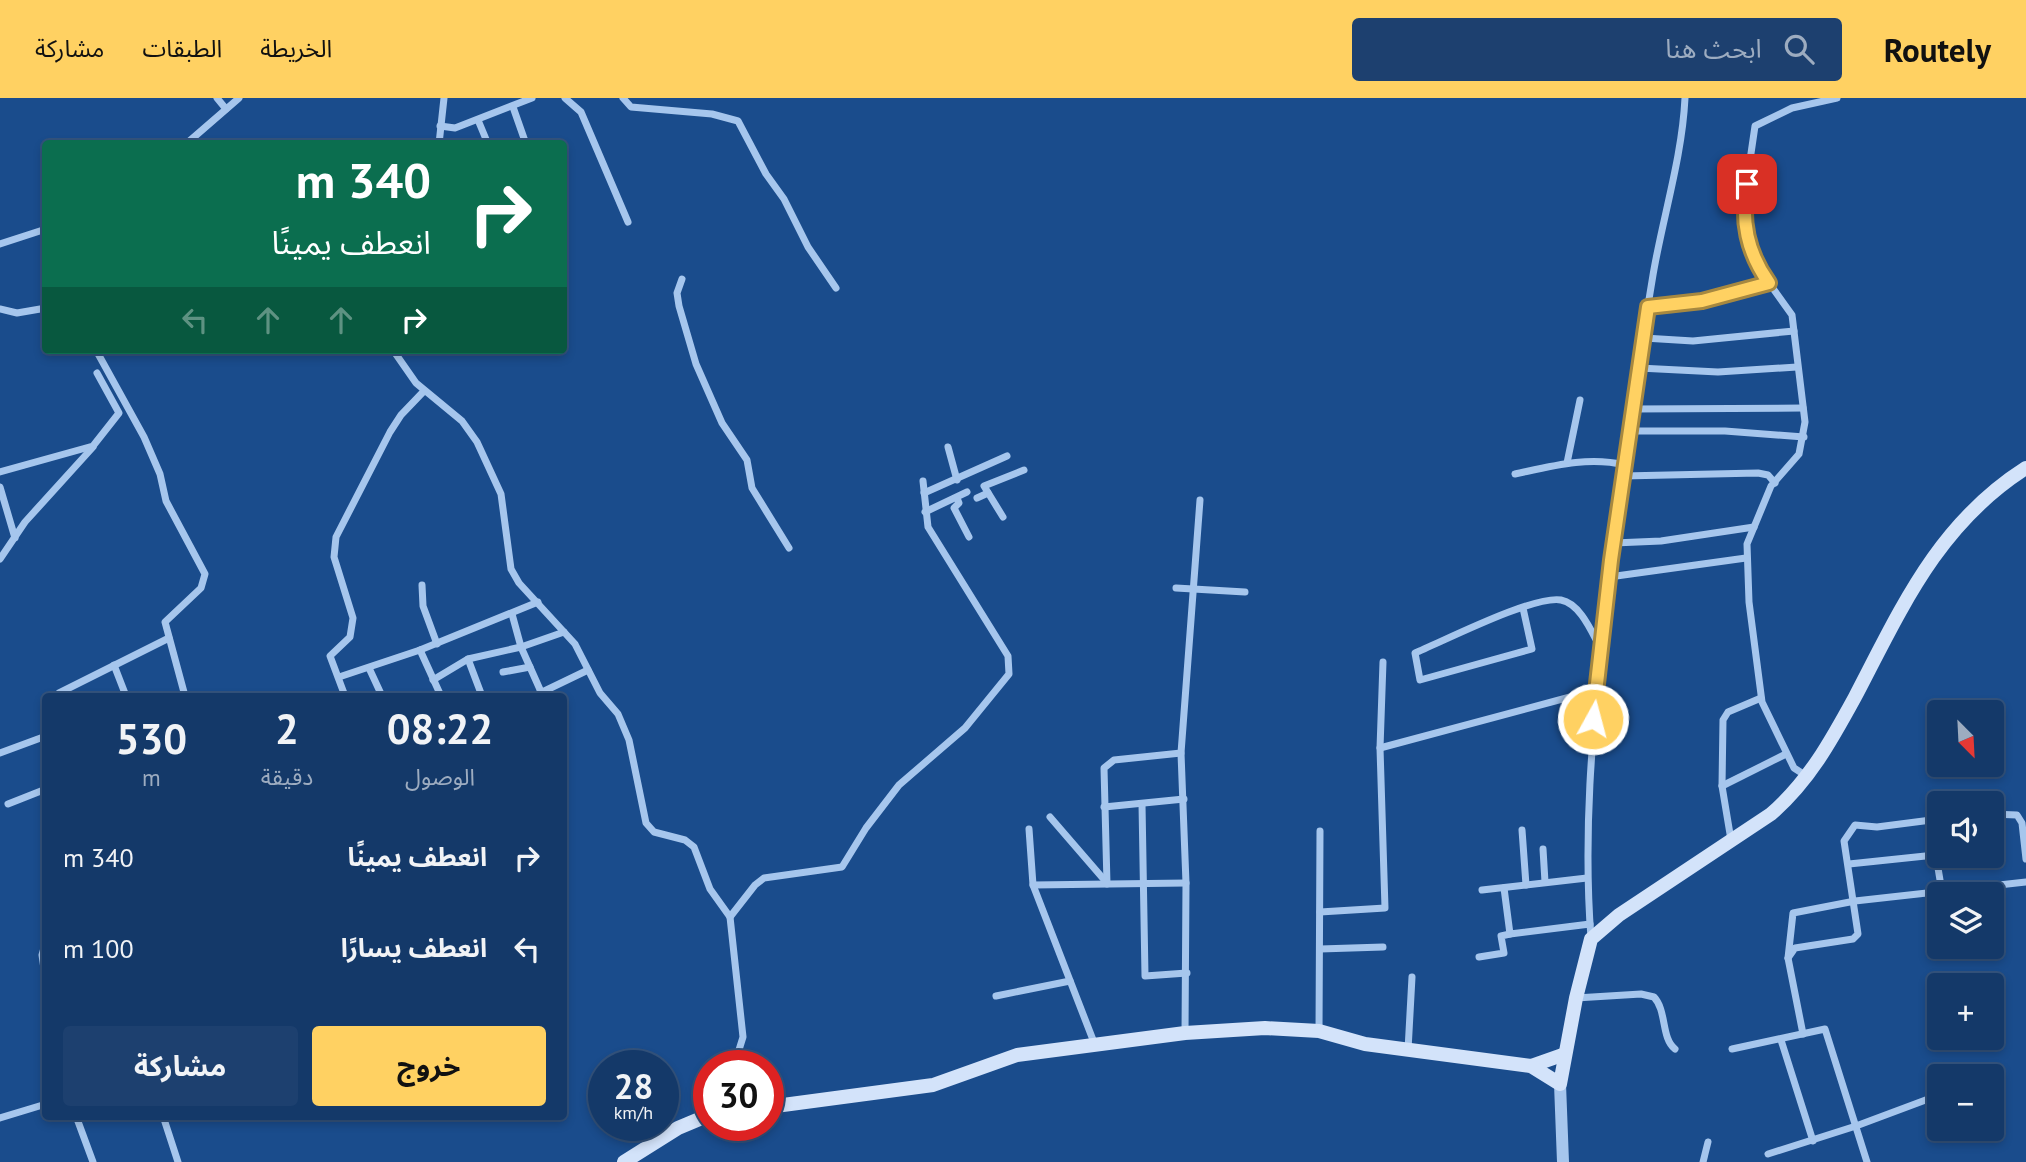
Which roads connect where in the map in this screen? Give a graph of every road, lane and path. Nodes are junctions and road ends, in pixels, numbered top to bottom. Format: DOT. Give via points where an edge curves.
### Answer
graph roads {
  1 [pos="217,98"];
  2 [pos="239,98"];
  3 [pos="444,98"];
  4 [pos="532,98"];
  5 [pos="565,98"];
  6 [pos="623,98"];
  7 [pos="1685,98"];
  8 [pos="1838,98"];
  9 [pos="575,101"];
  10 [pos="513,107"];
  11 [pos="226,109"];
  12 [pos="478,120"];
  13 [pos="440,126"];
  14 [pos="191,140"];
  15 [pos="439,140"];
  16 [pos="486,140"];
  17 [pos="525,140"];
  18 [pos="628,222"];
  19 [pos="42,230"];
  20 [pos="0,244"];
  21 [pos="682,279"];
  22 [pos="1769,283"];
  23 [pos="836,288"];
  24 [pos="1648,307"];
  25 [pos="0,309"];
  26 [pos="42,309"];
  27 [pos="1794,331"];
  28 [pos="1644,338"];
  29 [pos="98,354"];
  30 [pos="396,354"];
  31 [pos="1797,367"];
  32 [pos="1639,368"];
  33 [pos="97,373"];
  34 [pos="424,391"];
  35 [pos="1580,400"];
  36 [pos="1803,408"];
  37 [pos="1633,409"];
  38 [pos="1630,431"];
  39 [pos="1804,437"];
  40 [pos="93,446"];
  41 [pos="948,447"];
  42 [pos="1007,456"];
  43 [pos="1567,463"];
  44 [pos="1625,465"];
  45 [pos="2026,468"];
  46 [pos="1024,470"];
  47 [pos="0,472"];
  48 [pos="1515,474"];
  49 [pos="1623,476"];
  50 [pos="957,480"];
  51 [pos="923,481"];
  52 [pos="1775,483"];
  53 [pos="0,487"];
  54 [pos="967,492"];
  55 [pos="988,493"];
  56 [pos="924,494"];
  57 [pos="957,498"];
  58 [pos="978,499"];
  59 [pos="1200,499"];
  60 [pos="925,512"];
  61 [pos="1003,517"];
  62 [pos="1754,527"];
  63 [pos="969,537"];
  64 [pos="15,538"];
  65 [pos="1614,543"];
  66 [pos="789,548"];
  67 [pos="1746,558"];
  68 [pos="0,559"];
  69 [pos="1609,577"];
  70 [pos="422,585"];
  71 [pos="1176,588"];
  72 [pos="1194,589"];
  73 [pos="1245,592"];
  74 [pos="538,602"];
  75 [pos="1522,608"];
  76 [pos="512,614"];
  77 [pos="564,632"];
  78 [pos="169,638"];
  79 [pos="437,644"];
  80 [pos="522,647"];
  81 [pos="1601,649"];
  82 [pos="420,650"];
  83 [pos="468,659"];
  84 [pos="1383,662"];
  85 [pos="114,665"];
  86 [pos="530,667"];
  87 [pos="369,668"];
  88 [pos="588,670"];
  89 [pos="503,672"];
  90 [pos="338,677"];
  91 [pos="433,680"];
  92 [pos="1596,690"];
  93 [pos="59,693"];
  94 [pos="125,693"];
  95 [pos="184,693"];
  96 [pos="344,693"];
  97 [pos="381,693"];
  98 [pos="440,693"];
  99 [pos="481,693"];
  100 [pos="537,693"];
  101 [pos="542,693"];
  102 [pos="1761,698"];
  103 [pos="42,737"];
  104 [pos="1380,748"];
  105 [pos="1181,752"];
  106 [pos="0,753"];
  107 [pos="1786,754"];
  108 [pos="1808,777"];
  109 [pos="1722,786"];
  110 [pos="42,791"];
  111 [pos="1184,799"];
  112 [pos="8,804"];
  113 [pos="1142,804"];
  114 [pos="1104,807"];
  115 [pos="2004,814"];
  116 [pos="1050,817"];
  117 [pos="1927,820"];
  118 [pos="1029,829"];
  119 [pos="1522,830"];
  120 [pos="1320,831"];
  121 [pos="1731,841"];
  122 [pos="1543,849"];
  123 [pos="1927,856"];
  124 [pos="2026,859"];
  125 [pos="1849,864"];
  126 [pos="1587,878"];
  127 [pos="1145,881"];
  128 [pos="1545,882"];
  129 [pos="2026,882"];
  130 [pos="1186,883"];
  131 [pos="1107,884"];
  132 [pos="1033,885"];
  133 [pos="1527,885"];
  134 [pos="2004,885"];
  135 [pos="1504,888"];
  136 [pos="1482,890"];
  137 [pos="1927,894"];
  138 [pos="1855,901"];
  139 [pos="1320,912"];
  140 [pos="730,917"];
  141 [pos="1590,931"];
  142 [pos="1510,934"];
  143 [pos="1383,947"];
  144 [pos="1320,949"];
  145 [pos="1479,957"];
  146 [pos="1787,958"];
  147 [pos="1187,973"];
  148 [pos="1412,977"];
  149 [pos="1070,981"];
  150 [pos="996,996"];
  151 [pos="1576,998"];
  152 [pos="1319,1031"];
  153 [pos="1185,1033"];
  154 [pos="1803,1034"];
  155 [pos="1782,1040"];
  156 [pos="1095,1045"];
  157 [pos="1675,1049"];
  158 [pos="1732,1049"];
  159 [pos="739,1050"];
  160 [pos="1408,1051"];
  161 [pos="1565,1054"];
  162 [pos="1531,1066"];
  163 [pos="1560,1084"];
  164 [pos="1927,1099"];
  165 [pos="42,1105"];
  166 [pos="784,1105"];
  167 [pos="0,1118"];
  168 [pos="77,1120"];
  169 [pos="164,1120"];
  170 [pos="693,1122"];
  171 [pos="1857,1126"];
  172 [pos="1813,1141"];
  173 [pos="1708,1142"];
  174 [pos="1768,1154"];
  175 [pos="93,1162"];
  176 [pos="177,1162"];
  177 [pos="624,1162"];
  178 [pos="1563,1162"];
  179 [pos="1703,1162"];
  180 [pos="1867,1162"];
  1 -- 11 [label="street"];
  2 -- 11 [label="street"];
  3 -- 13 [label="street"];
  4 -- 10 [label="street"];
  5 -- 9 [label="street"];
  6 -- 23 [label="street" via="631,107 712,114 738,121"];
  7 -- 24 [label="street"];
  8 -- 22 [label="street" via="1782,112 1753,130 1743,215 1752,253"];
  9 -- 18 [label="street"];
  10 -- 12 [label="street"];
  10 -- 17 [label="street"];
  11 -- 14 [label="street"];
  12 -- 13 [label="street" via="455,128"];
  12 -- 16 [label="street"];
  13 -- 15 [label="street"];
  19 -- 20 [label="street"];
  21 -- 66 [label="street" via="677,293 696,365 723,423 747,460 752,488"];
  22 -- 24 [label="street" via="1717,298"];
  22 -- 27 [label="street" via="1790,311"];
  24 -- 28 [label="street"];
  25 -- 26 [label="street" via="18,313"];
  27 -- 28 [label="street" via="1693,341"];
  27 -- 31 [label="street"];
  28 -- 32 [label="street"];
  29 -- 78 [label="street" via="144,437 166,501 205,574 201,588 164,622"];
  30 -- 34 [label="street"];
  31 -- 32 [label="street" via="1718,372"];
  31 -- 36 [label="street"];
  32 -- 37 [label="street"];
  33 -- 40 [label="street" via="119,413"];
  34 -- 74 [label="street" via="462,421 477,442 500,494 511,569"];
  34 -- 90 [label="street" via="401,415 336,537 334,557 353,618 349,637 330,656"];
  35 -- 43 [label="street"];
  36 -- 37 [label="street"];
  36 -- 39 [label="street"];
  37 -- 38 [label="street"];
  38 -- 39 [label="street"];
  38 -- 44 [label="street"];
  39 -- 52 [label="street" via="1796,460"];
  40 -- 47 [label="street"];
  40 -- 64 [label="street"];
  41 -- 50 [label="street"];
  42 -- 50 [label="street"];
  43 -- 44 [label="street" via="1604,460"];
  43 -- 48 [label="street"];
  44 -- 49 [label="street"];
  45 -- 108 [label="main road" via="1977,504 1935,554"];
  46 -- 55 [label="street" via="984,486"];
  49 -- 52 [label="street" via="1758,474 1769,475"];
  49 -- 65 [label="street"];
  50 -- 56 [label="street"];
  51 -- 56 [label="street"];
  52 -- 62 [label="street"];
  53 -- 64 [label="street"];
  54 -- 57 [label="street"];
  55 -- 58 [label="street"];
  55 -- 61 [label="street"];
  56 -- 60 [label="street"];
  57 -- 60 [label="street"];
  57 -- 63 [label="street" via="954,508"];
  59 -- 72 [label="street"];
  60 -- 140 [label="street" via="937,545 1008,656 1009,674 965,728 899,785 842,867 764,878"];
  62 -- 65 [label="street"];
  62 -- 67 [label="street"];
  64 -- 68 [label="street"];
  65 -- 69 [label="street"];
  67 -- 69 [label="street"];
  67 -- 102 [label="street"];
  69 -- 81 [label="street"];
  70 -- 79 [label="street" via="423,606"];
  71 -- 72 [label="street"];
  72 -- 73 [label="street"];
  72 -- 105 [label="street"];
  74 -- 76 [label="street"];
  74 -- 77 [label="street"];
  75 -- 75 [label="street" via="1415,653 1420,680 1532,649"];
  75 -- 81 [label="street" via="1537,602 1569,604"];
  76 -- 79 [label="street"];
  76 -- 80 [label="street"];
  77 -- 80 [label="street"];
  77 -- 88 [label="street"];
  78 -- 85 [label="street"];
  78 -- 95 [label="street"];
  79 -- 82 [label="street"];
  80 -- 83 [label="street"];
  80 -- 86 [label="street"];
  81 -- 92 [label="street"];
  82 -- 87 [label="street"];
  82 -- 91 [label="street"];
  83 -- 91 [label="street"];
  83 -- 99 [label="street"];
  84 -- 104 [label="street"];
  85 -- 93 [label="street"];
  85 -- 94 [label="street"];
  86 -- 89 [label="street"];
  86 -- 100 [label="street"];
  87 -- 90 [label="street"];
  87 -- 97 [label="street"];
  88 -- 101 [label="street"];
  88 -- 140 [label="street" via="624,724 646,823 654,832 694,847 710,889"];
  90 -- 96 [label="street"];
  91 -- 98 [label="street"];
  92 -- 104 [label="street"];
  92 -- 126 [label="street"];
  102 -- 107 [label="street"];
  102 -- 109 [label="street" via="1724,715"];
  103 -- 106 [label="street"];
  104 -- 139 [label="street" via="1385,908"];
  105 -- 111 [label="street"];
  105 -- 114 [label="street" via="1107,763"];
  107 -- 108 [label="street" via="1794,768"];
  107 -- 109 [label="street"];
  108 -- 121 [label="main road" via="1771,814"];
  109 -- 121 [label="street"];
  110 -- 112 [label="street"];
  111 -- 113 [label="street"];
  111 -- 130 [label="street"];
  113 -- 114 [label="street"];
  113 -- 127 [label="street"];
  114 -- 131 [label="street"];
  115 -- 124 [label="street" via="2017,815 2022,823"];
  116 -- 131 [label="street"];
  117 -- 125 [label="street" via="1855,825 1844,841"];
  118 -- 132 [label="street"];
  119 -- 133 [label="street"];
  120 -- 139 [label="street"];
  121 -- 141 [label="main road"];
  122 -- 128 [label="street"];
  123 -- 125 [label="street"];
  125 -- 138 [label="street"];
  126 -- 128 [label="street"];
  126 -- 141 [label="street"];
  127 -- 130 [label="street"];
  127 -- 131 [label="street"];
  127 -- 147 [label="street" via="1145,976"];
  128 -- 133 [label="street"];
  129 -- 134 [label="street"];
  130 -- 147 [label="street"];
  131 -- 132 [label="street"];
  132 -- 149 [label="street"];
  133 -- 135 [label="street"];
  135 -- 136 [label="street"];
  135 -- 142 [label="street"];
  137 -- 138 [label="street"];
  138 -- 146 [label="street" via="1793,914"];
  138 -- 146 [label="street" via="1859,930 1853,939 1795,948"];
  139 -- 144 [label="street"];
  140 -- 159 [label="street" via="743,1037"];
  141 -- 142 [label="street"];
  141 -- 151 [label="main road"];
  142 -- 145 [label="street" via="1501,936 1504,953"];
  143 -- 144 [label="street"];
  144 -- 152 [label="street"];
  146 -- 154 [label="street"];
  147 -- 153 [label="street"];
  148 -- 160 [label="street"];
  149 -- 150 [label="street"];
  149 -- 156 [label="street"];
  151 -- 157 [label="street" via="1654,996"];
  151 -- 161 [label="main road"];
  152 -- 153 [label="main road" via="1265,1028"];
  152 -- 160 [label="main road"];
  153 -- 156 [label="main road"];
  154 -- 155 [label="street"];
  154 -- 171 [label="street" via="1825,1029"];
  155 -- 158 [label="street"];
  155 -- 172 [label="street"];
  156 -- 166 [label="main road" via="1009,1056 933,1085"];
  160 -- 162 [label="main road"];
  161 -- 162 [label="main road"];
  161 -- 163 [label="main road"];
  162 -- 163 [label="main road"];
  163 -- 178 [label="street"];
  164 -- 171 [label="street"];
  165 -- 167 [label="street"];
  168 -- 175 [label="street"];
  169 -- 176 [label="street"];
  170 -- 177 [label="main road"];
  171 -- 172 [label="street"];
  171 -- 180 [label="street"];
  172 -- 174 [label="street"];
  173 -- 179 [label="street"];
}
